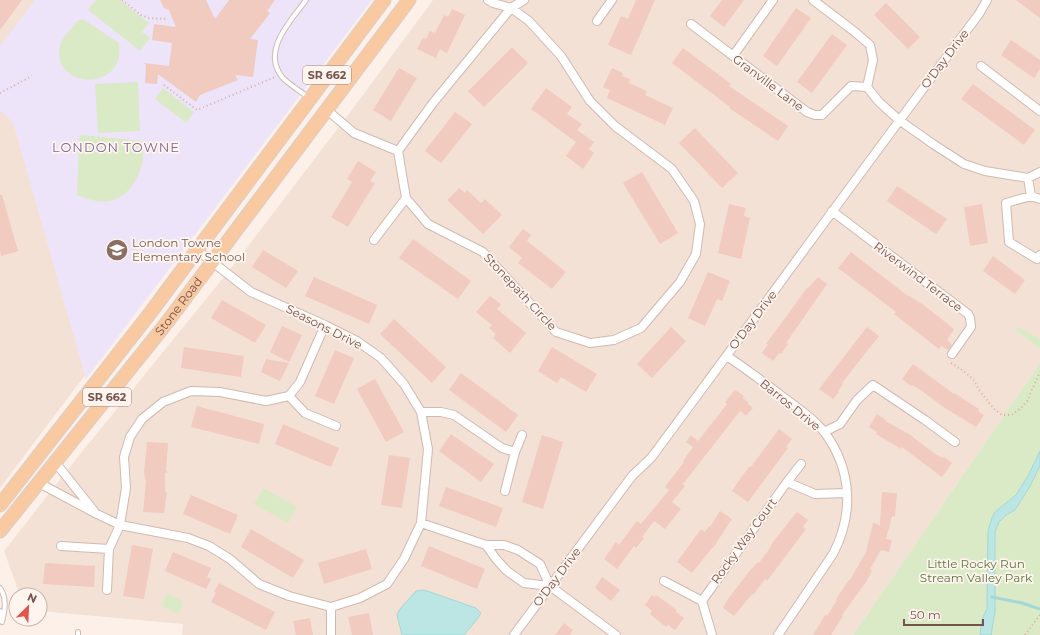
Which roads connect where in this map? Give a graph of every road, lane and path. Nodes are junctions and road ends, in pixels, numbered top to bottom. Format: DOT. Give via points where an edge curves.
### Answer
graph roads {
  1 [pos="122,0"];
  2 [pos="306,0"];
  3 [pos="384,0"];
  4 [pos="409,0"];
  5 [pos="488,0"];
  6 [pos="507,0"];
  7 [pos="524,0"];
  8 [pos="612,0"];
  9 [pos="773,0"];
  10 [pos="813,0"];
  11 [pos="987,0"];
  12 [pos="512,8"];
  13 [pos="168,19"];
  14 [pos="597,21"];
  15 [pos="691,24"];
  16 [pos="733,56"];
  17 [pos="981,66"];
  18 [pos="281,74"];
  19 [pos="32,76"];
  20 [pos="164,85"];
  21 [pos="867,86"];
  22 [pos="0,93"];
  23 [pos="310,98"];
  24 [pos="327,110"];
  25 [pos="1040,111"];
  26 [pos="899,120"];
  27 [pos="398,151"];
  28 [pos="1040,172"];
  29 [pos="1028,178"];
  30 [pos="1031,196"];
  31 [pos="406,198"];
  32 [pos="1040,199"];
  33 [pos="832,211"];
  34 [pos="374,240"];
  35 [pos="197,250"];
  36 [pos="1040,255"];
  37 [pos="212,263"];
  38 [pos="325,325"];
  39 [pos="727,356"];
  40 [pos="951,358"];
  41 [pos="1040,372"];
  42 [pos="289,396"];
  43 [pos="421,412"];
  44 [pos="336,426"];
  45 [pos="824,432"];
  46 [pos="522,435"];
  47 [pos="954,442"];
  48 [pos="516,452"];
  49 [pos="55,462"];
  50 [pos="801,464"];
  51 [pos="787,482"];
  52 [pos="38,483"];
  53 [pos="504,491"];
  54 [pos="847,493"];
  55 [pos="0,505"];
  56 [pos="97,514"];
  57 [pos="421,523"];
  58 [pos="120,525"];
  59 [pos="0,530"];
  60 [pos="486,545"];
  61 [pos="61,546"];
  62 [pos="109,549"];
  63 [pos="664,581"];
  64 [pos="550,586"];
  65 [pos="0,588"];
  66 [pos="107,590"];
  67 [pos="702,601"];
  68 [pos="331,607"];
  69 [pos="0,611"];
  70 [pos="1040,615"];
  71 [pos="331,635"];
  72 [pos="514,635"];
  73 [pos="616,635"];
  74 [pos="712,635"];
  75 [pos="778,635"];
  76 [pos="1025,635"];
  1 -- 13 [label="path" via="141,15"];
  2 -- 18 [label="lane" via="280,36 275,50 276,64"];
  3 -- 23 [label="main road, Stone Road / SR 662"];
  4 -- 24 [label="main road, Stone Road / SR 662"];
  5 -- 12 [label="street, Stonepath Circle"];
  6 -- 12 [label="street, Stonepath Circle"];
  7 -- 12 [label="street"];
  8 -- 14 [label="street"];
  9 -- 16 [label="street"];
  10 -- 21 [label="street" via="870,45 873,60"];
  11 -- 26 [label="street, O'Day Drive"];
  12 -- 27 [label="street" via="433,103"];
  12 -- 31 [label="street, Stonepath Circle" via="561,56 590,101 615,126 672,169 694,201 700,224 696,254 680,282 641,328 614,340 590,343 556,332 483,252 428,224"];
  15 -- 16 [label="street, Granville Lane"];
  16 -- 21 [label="street, Granville Lane" via="807,112 815,115 822,115 851,86"];
  17 -- 25 [label="street"];
  18 -- 20 [label="path" via="197,110"];
  18 -- 23 [label="lane"];
  19 -- 22 [label="path"];
  21 -- 26 [label="street" via="878,102"];
  23 -- 35 [label="main road, Stone Road / SR 662"];
  24 -- 27 [label="street" via="354,133"];
  24 -- 37 [label="main road, Stone Road / SR 662"];
  26 -- 29 [label="street" via="964,164 985,171"];
  26 -- 33 [label="street, O'Day Drive"];
  27 -- 31 [label="street"];
  28 -- 29 [label="street"];
  29 -- 30 [label="street"];
  30 -- 32 [label="street"];
  30 -- 36 [label="street" via="1006,203 1009,242 1037,258"];
  31 -- 34 [label="street"];
  33 -- 39 [label="street, O'Day Drive"];
  33 -- 40 [label="street, Riverwind Terrace" via="968,314 971,327"];
  35 -- 37 [label="street, Seasons Drive"];
  35 -- 55 [label="main road, Stone Road / SR 662"];
  37 -- 38 [label="street, Seasons Drive" via="251,292"];
  37 -- 49 [label="main road, Stone Road / SR 662"];
  38 -- 42 [label="street" via="300,382"];
  38 -- 43 [label="street, Seasons Drive" via="381,358 404,384"];
  39 -- 45 [label="street, Barros Drive" via="804,413"];
  39 -- 64 [label="street, O'Day Drive" via="651,458 632,476"];
  40 -- 41 [label="path" via="973,379 994,409 1002,415 1011,415 1021,408 1027,401"];
  42 -- 44 [label="street" via="305,413"];
  42 -- 58 [label="street" via="266,401 220,392 191,391 163,402 142,419 130,437 124,457 126,488"];
  43 -- 48 [label="street" via="454,415 502,448"];
  43 -- 57 [label="street, Seasons Drive" via="428,449"];
  45 -- 47 [label="street" via="840,424 857,400 872,385"];
  45 -- 54 [label="street, Barros Drive" via="839,456 846,478"];
  46 -- 48 [label="street"];
  48 -- 53 [label="street"];
  49 -- 52 [label="main road, Stone Road / SR 662"];
  49 -- 56 [label="street"];
  50 -- 51 [label="street, Rocky Way Court"];
  51 -- 54 [label="street" via="815,494"];
  51 -- 67 [label="street, Rocky Way Court"];
  52 -- 56 [label="street"];
  52 -- 59 [label="main road, Stone Road / SR 662"];
  54 -- 75 [label="street, Barros Drive" via="846,520 838,546"];
  56 -- 58 [label="street"];
  57 -- 60 [label="street"];
  57 -- 68 [label="street, Seasons Drive" via="404,559 387,584 360,598"];
  58 -- 62 [label="street"];
  58 -- 68 [label="street" via="188,538 209,546 230,559 260,584 289,596"];
  60 -- 64 [label="street" via="496,559 524,583"];
  60 -- 64 [label="street" via="504,545 518,550 540,564"];
  61 -- 62 [label="street"];
  62 -- 66 [label="street"];
  63 -- 67 [label="street"];
  64 -- 72 [label="street, O'Day Drive"];
  64 -- 73 [label="street"];
  65 -- 69 [label="lane" via="5,601 2,622"];
  67 -- 74 [label="street"];
  68 -- 71 [label="street"];
  70 -- 76 [label="path"];
}
